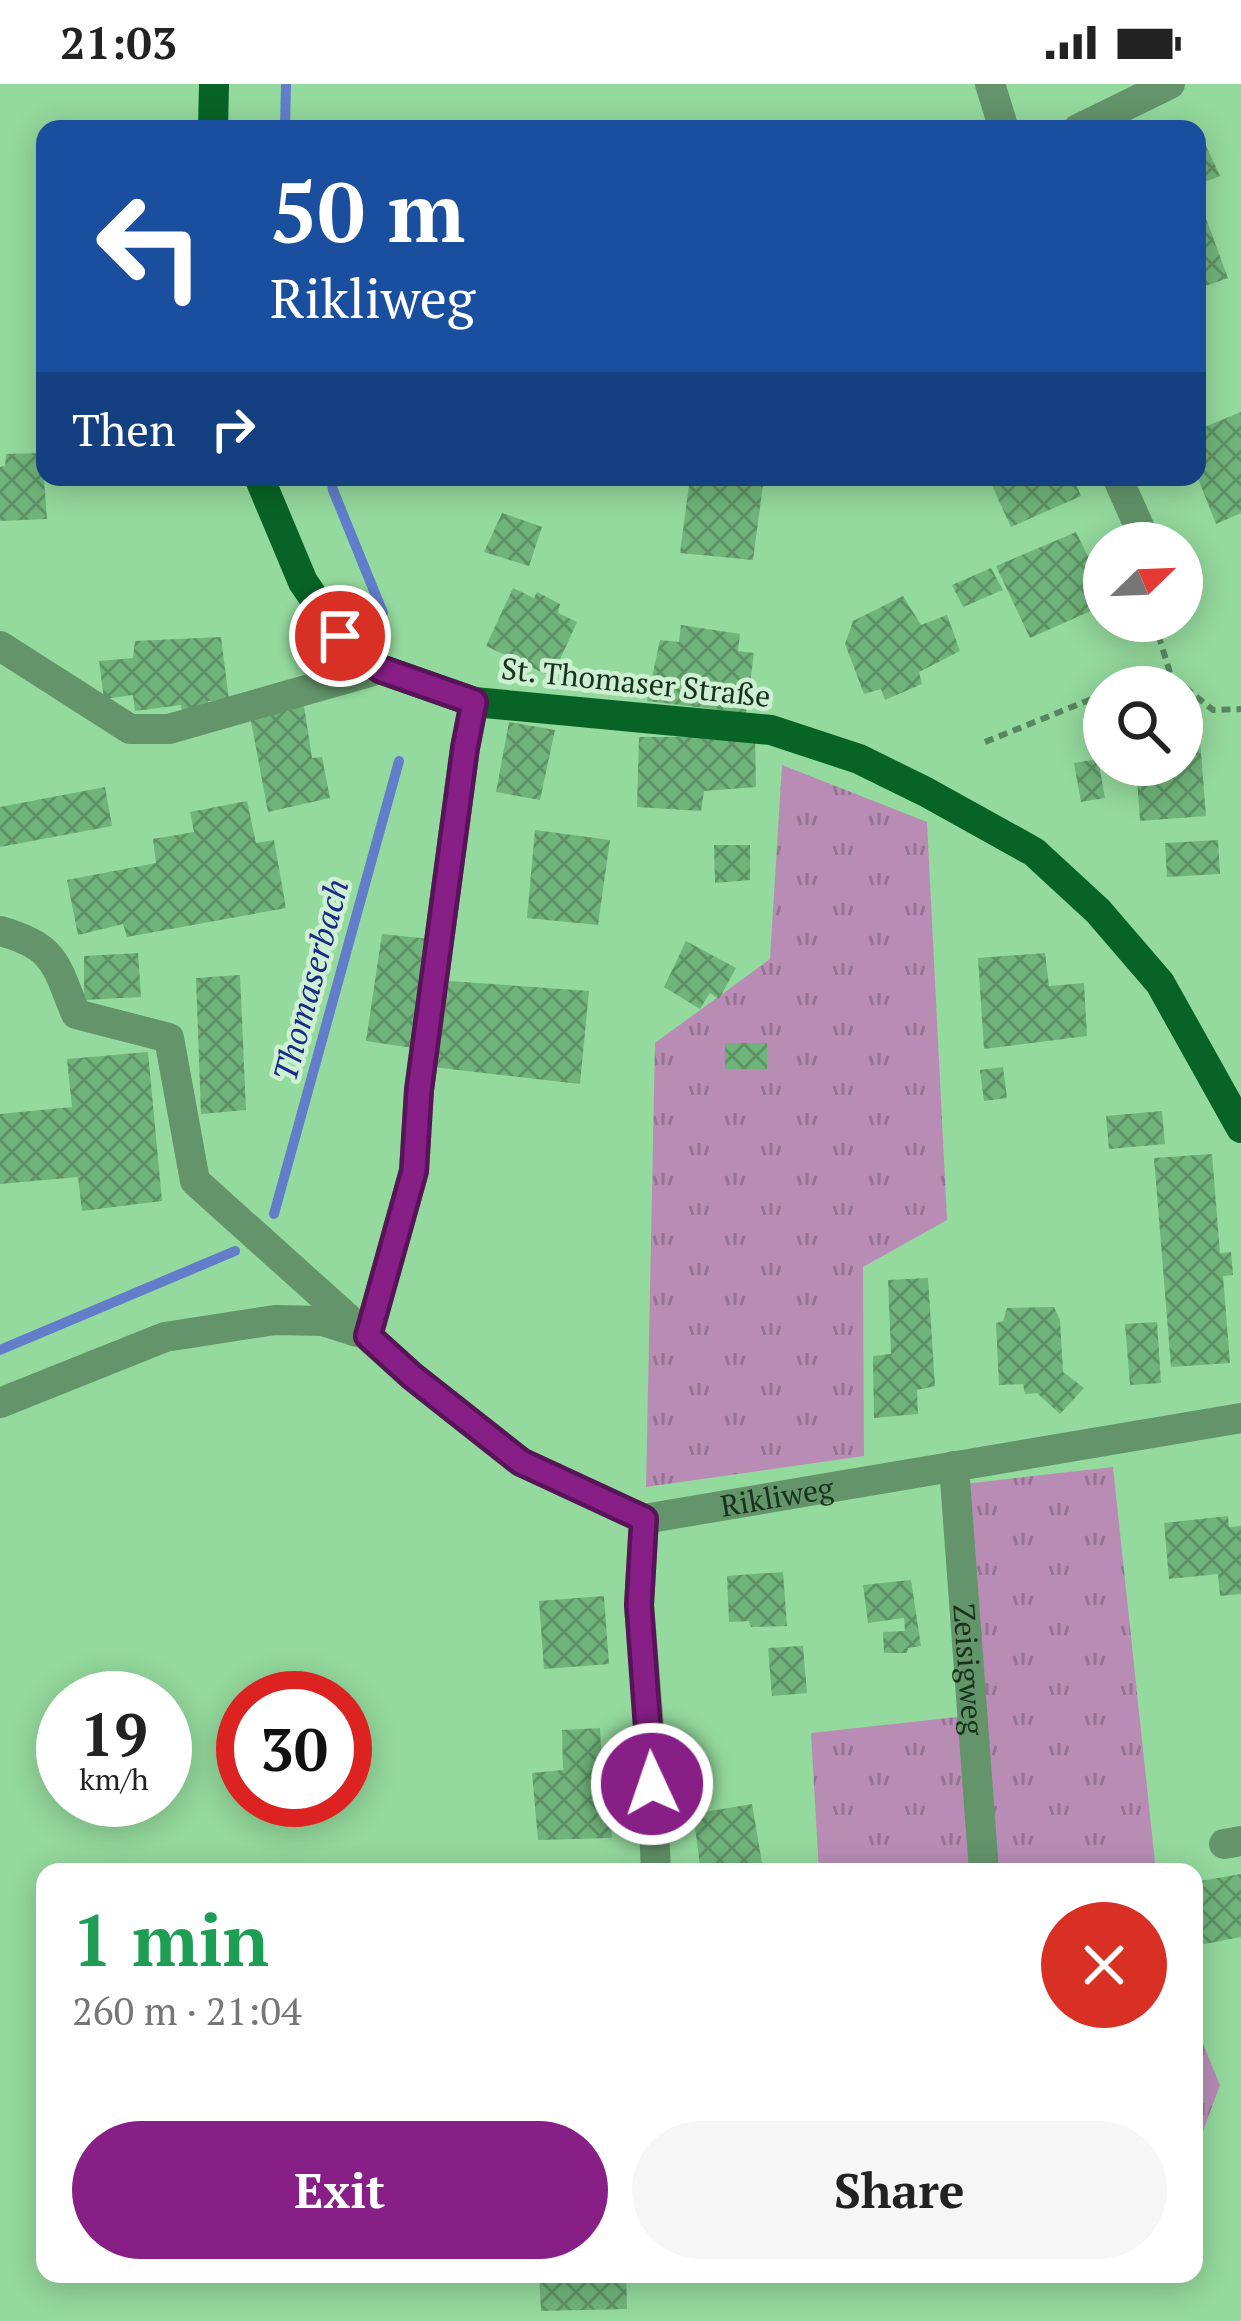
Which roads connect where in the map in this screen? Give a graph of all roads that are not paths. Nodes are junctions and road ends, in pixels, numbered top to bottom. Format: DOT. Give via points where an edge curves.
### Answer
graph roads {
  1 [pos="214,84"];
  2 [pos="990,84"];
  3 [pos="1170,84"];
  4 [pos="214,120"];
  5 [pos="1001,120"];
  6 [pos="1096,120"];
  7 [pos="264,486"];
  8 [pos="1122,486"];
  9 [pos="1138,522"];
  10 [pos="0,646"];
  11 [pos="380,669"];
  12 [pos="474,702"];
  13 [pos="0,931"];
  14 [pos="1241,1128"];
  15 [pos="368,1336"];
  16 [pos="0,1403"];
  17 [pos="1241,1418"];
  18 [pos="954,1466"];
  19 [pos="644,1519"];
  20 [pos="656,1863"];
  21 [pos="983,1863"];
  1 -- 4 [label="main road"];
  2 -- 5 [label="street"];
  3 -- 6 [label="street"];
  7 -- 11 [label="main road, St. Thomaser Straße" via="303,582 340,636"];
  8 -- 9 [label="street"];
  10 -- 11 [label="street" via="130,729 169,729"];
  11 -- 12 [label="main road, St. Thomaser Straße"];
  12 -- 14 [label="main road, St. Thomaser Straße" via="771,730 926,791 1034,852 1098,911 1160,983"];
  12 -- 15 [label="street" via="414,1171"];
  13 -- 15 [label="street" via="52,955 76,1014 169,1038 195,1181"];
  15 -- 16 [label="street" via="323,1321 275,1320 165,1337"];
  15 -- 19 [label="street" via="521,1462"];
  17 -- 18 [label="street, Rikliweg"];
  18 -- 19 [label="street, Rikliweg"];
  18 -- 21 [label="street, Zeisigweg"];
  19 -- 20 [label="street" via="639,1605"];
}
